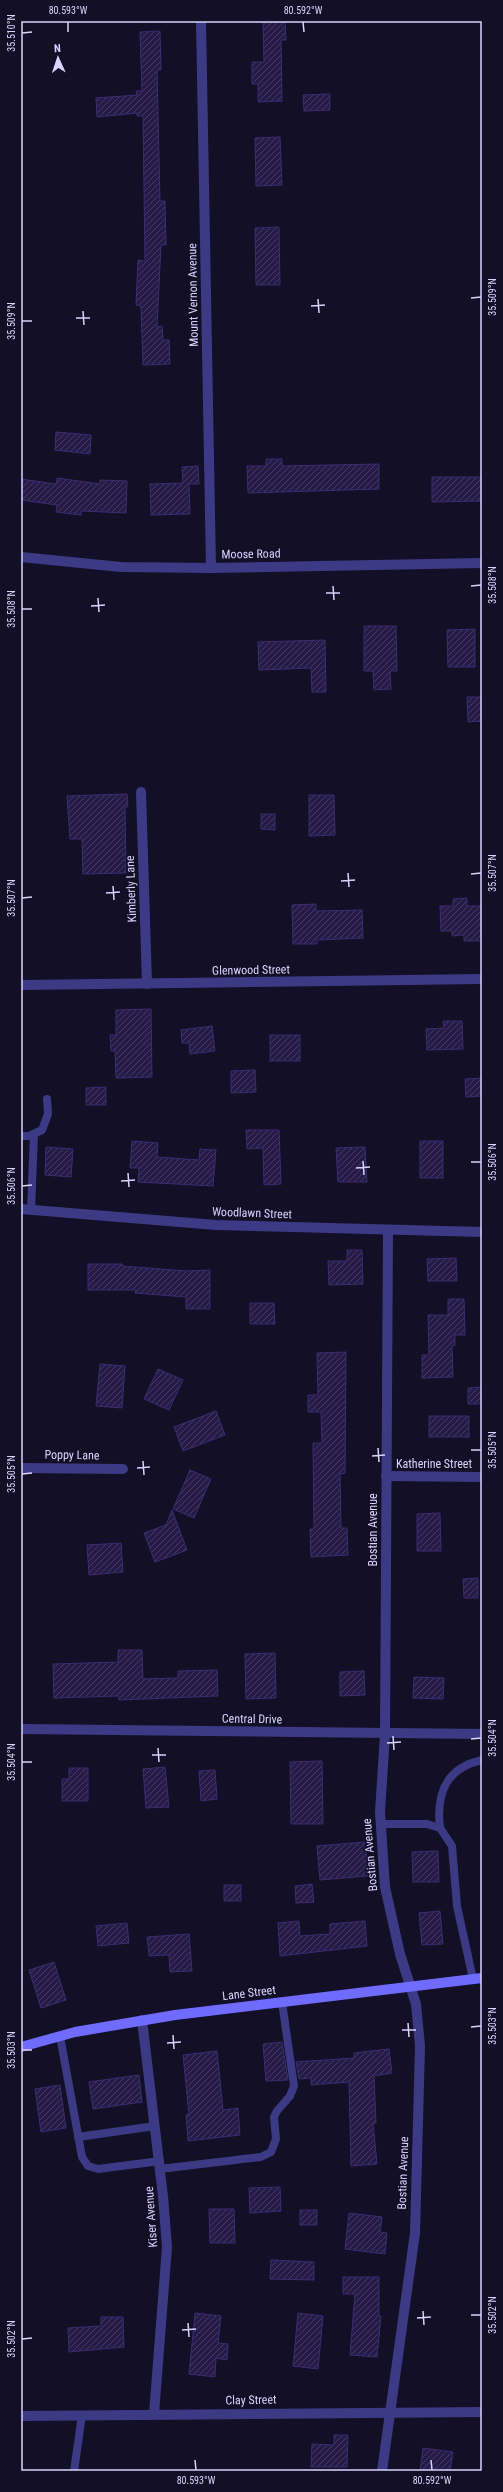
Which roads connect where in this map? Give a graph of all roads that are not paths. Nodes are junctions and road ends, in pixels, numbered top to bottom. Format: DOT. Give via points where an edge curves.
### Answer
graph roads {
  1 [pos="201,21"];
  2 [pos="21,557"];
  3 [pos="482,563"];
  4 [pos="211,568"];
  5 [pos="141,792"];
  6 [pos="482,980"];
  7 [pos="147,984"];
  8 [pos="21,985"];
  9 [pos="47,1099"];
  10 [pos="34,1134"];
  11 [pos="21,1136"];
  12 [pos="26,1209"];
  13 [pos="388,1231"];
  14 [pos="482,1232"];
  15 [pos="21,1468"];
  16 [pos="123,1469"];
  17 [pos="386,1476"];
  18 [pos="482,1477"];
  19 [pos="21,1729"];
  20 [pos="385,1734"];
  21 [pos="482,1734"];
  22 [pos="482,1760"];
  23 [pos="380,1824"];
  24 [pos="440,1828"];
  25 [pos="478,1978"];
  26 [pos="411,1986"];
  27 [pos="282,2002"];
  28 [pos="142,2020"];
  29 [pos="60,2036"];
  30 [pos="21,2047"];
  31 [pos="155,2126"];
  32 [pos="78,2137"];
  33 [pos="160,2165"];
  34 [pos="390,2412"];
  35 [pos="482,2412"];
  36 [pos="154,2414"];
  37 [pos="82,2415"];
  38 [pos="21,2416"];
  39 [pos="74,2471"];
  40 [pos="382,2471"];
  1 -- 4 [label="street, Mount Vernon Avenue"];
  2 -- 4 [label="street, Moose Road" via="121,567"];
  3 -- 4 [label="street, Moose Road"];
  5 -- 7 [label="street, Kimberly Lane"];
  6 -- 7 [label="street, Glenwood Street"];
  7 -- 8 [label="street, Glenwood Street"];
  9 -- 10 [label="lane" via="48,1114 42,1130"];
  10 -- 11 [label="lane"];
  10 -- 12 [label="lane"];
  12 -- 13 [label="street, Woodlawn Street" via="216,1225"];
  13 -- 14 [label="street, Woodlawn Street"];
  13 -- 17 [label="street, Bostian Avenue"];
  15 -- 16 [label="street, Poppy Lane"];
  17 -- 18 [label="street, Katherine Street"];
  17 -- 20 [label="street, Bostian Avenue"];
  19 -- 20 [label="street, Central Drive"];
  20 -- 21 [label="street, Central Drive"];
  20 -- 23 [label="street, Bostian Avenue"];
  22 -- 24 [label="lane" via="457,1770 441,1791 438,1810"];
  23 -- 24 [label="lane" via="427,1824"];
  23 -- 26 [label="street, Bostian Avenue" via="385,1887 400,1954"];
  24 -- 25 [label="lane" via="452,1846 457,1906"];
  25 -- 26 [label="main road, Lane Street"];
  26 -- 27 [label="main road, Lane Street"];
  26 -- 34 [label="street, Bostian Avenue" via="416,2004 420,2046 415,2233"];
  27 -- 28 [label="main road, Lane Street"];
  27 -- 33 [label="lane" via="294,2086 290,2096 274,2117 276,2139 271,2152 261,2157"];
  28 -- 29 [label="main road, Lane Street"];
  28 -- 31 [label="street, Kiser Avenue"];
  29 -- 30 [label="main road, Lane Street"];
  29 -- 32 [label="lane"];
  31 -- 32 [label="lane"];
  31 -- 33 [label="street, Kiser Avenue"];
  32 -- 33 [label="lane" via="82,2157 88,2166 98,2169"];
  33 -- 36 [label="street, Kiser Avenue" via="167,2247"];
  34 -- 35 [label="street, Clay Street"];
  34 -- 36 [label="street, Clay Street"];
  34 -- 40 [label="street, Bostian Avenue"];
  36 -- 37 [label="street, Clay Street"];
  37 -- 38 [label="street, Clay Street"];
  37 -- 39 [label="lane"];
}
